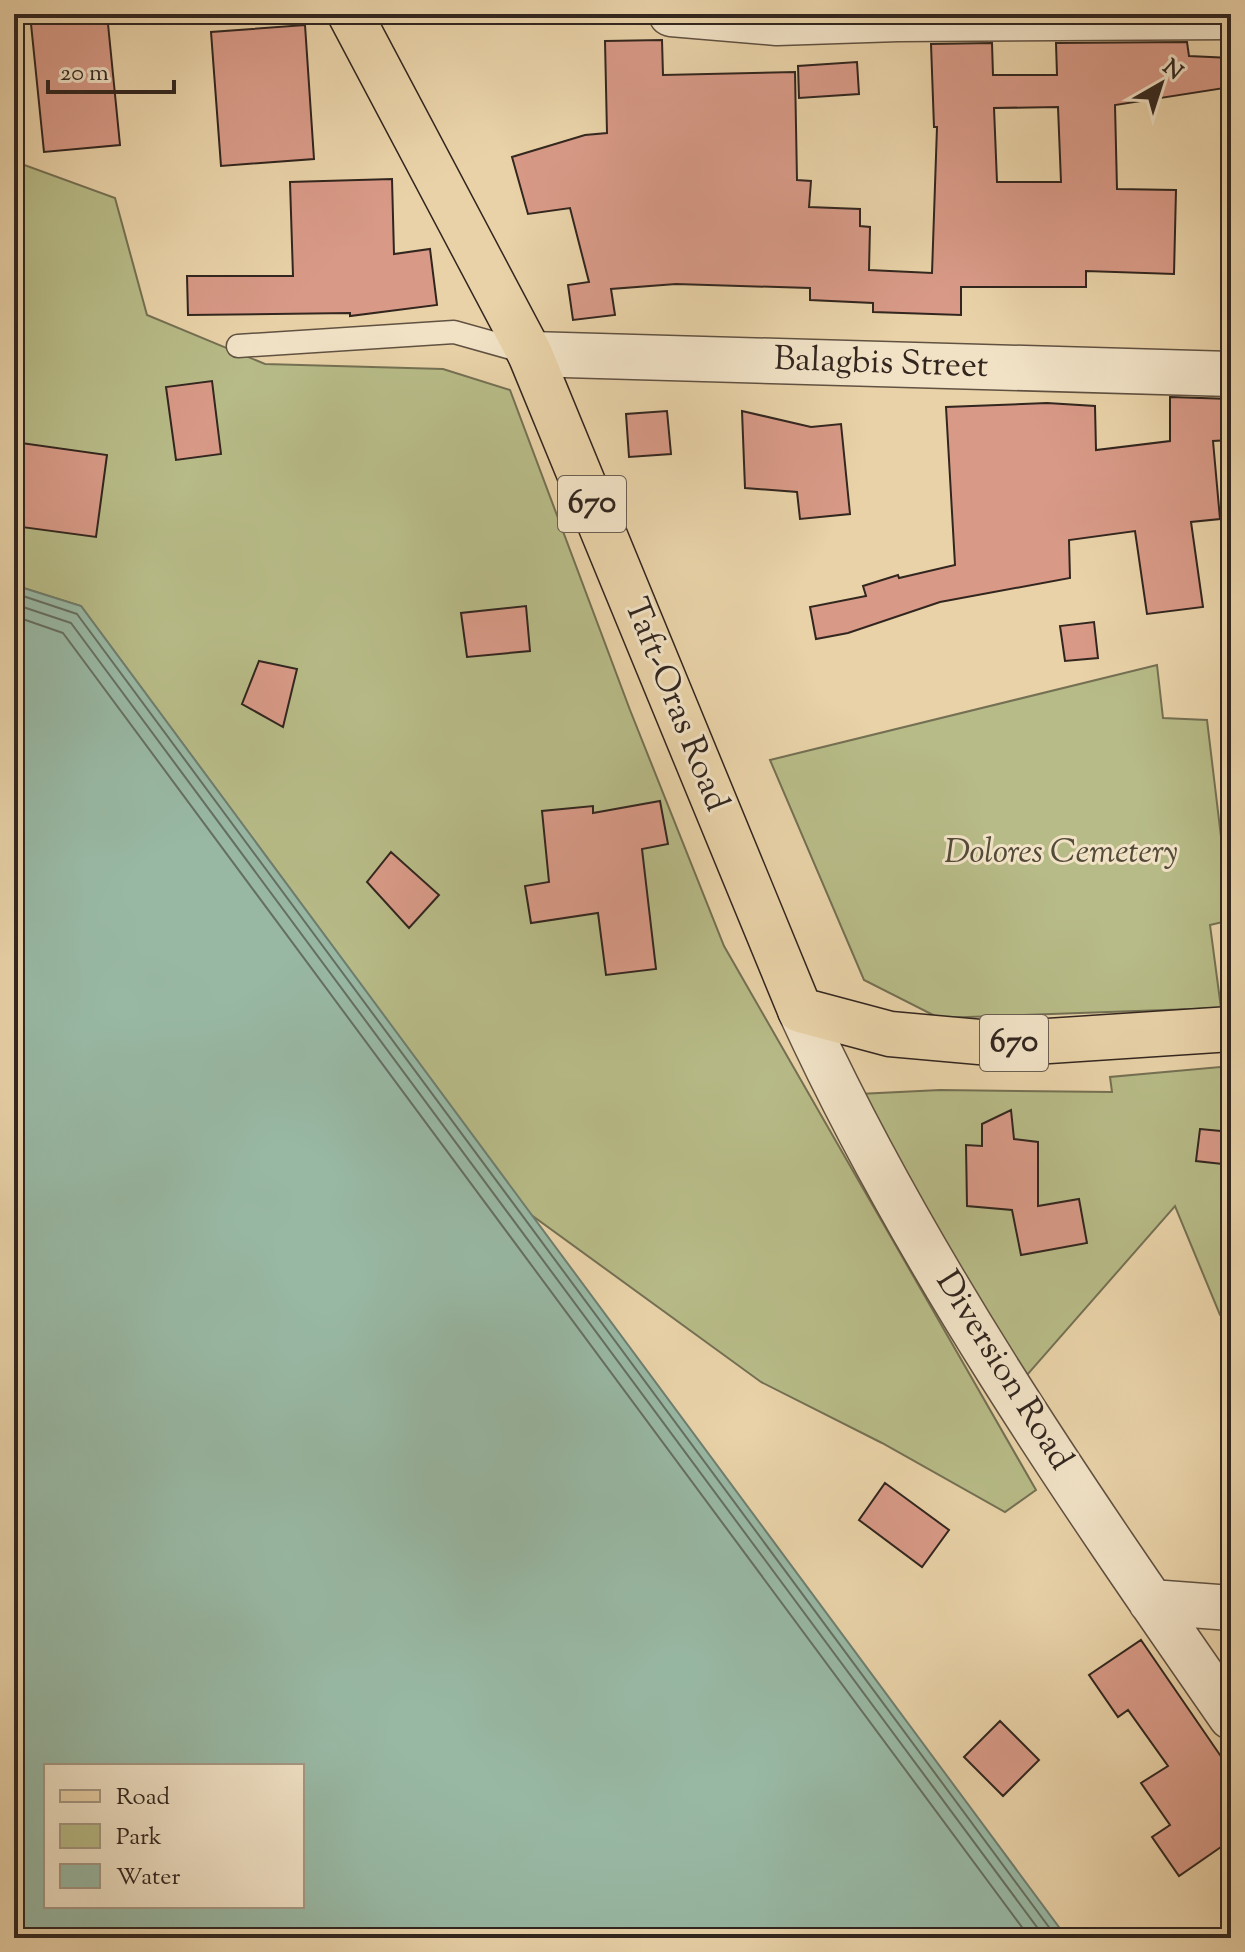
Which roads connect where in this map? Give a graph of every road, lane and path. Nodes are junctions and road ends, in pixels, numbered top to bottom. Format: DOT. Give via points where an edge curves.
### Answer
graph roads {
  1 [pos="350,14"];
  2 [pos="671,14"];
  3 [pos="1231,17"];
  4 [pos="238,346"];
  5 [pos="530,354"];
  6 [pos="1231,374"];
  7 [pos="800,1010"];
  8 [pos="1231,1029"];
  9 [pos="1151,1602"];
  10 [pos="1231,1608"];
  11 [pos="1231,1717"];
  1 -- 5 [label="main road, Taft-Oras Road / 670"];
  2 -- 3 [label="street" via="777,23"];
  4 -- 5 [label="lane" via="454,332"];
  5 -- 6 [label="street, Balagbis Street"];
  5 -- 7 [label="main road, Taft-Oras Road / 670"];
  7 -- 8 [label="main road, 670" via="890,1034 1002,1044"];
  7 -- 9 [label="street, Diversion Road" via="839,1095 956,1302"];
  9 -- 10 [label="street"];
  9 -- 11 [label="street, Diversion Road"];
}
